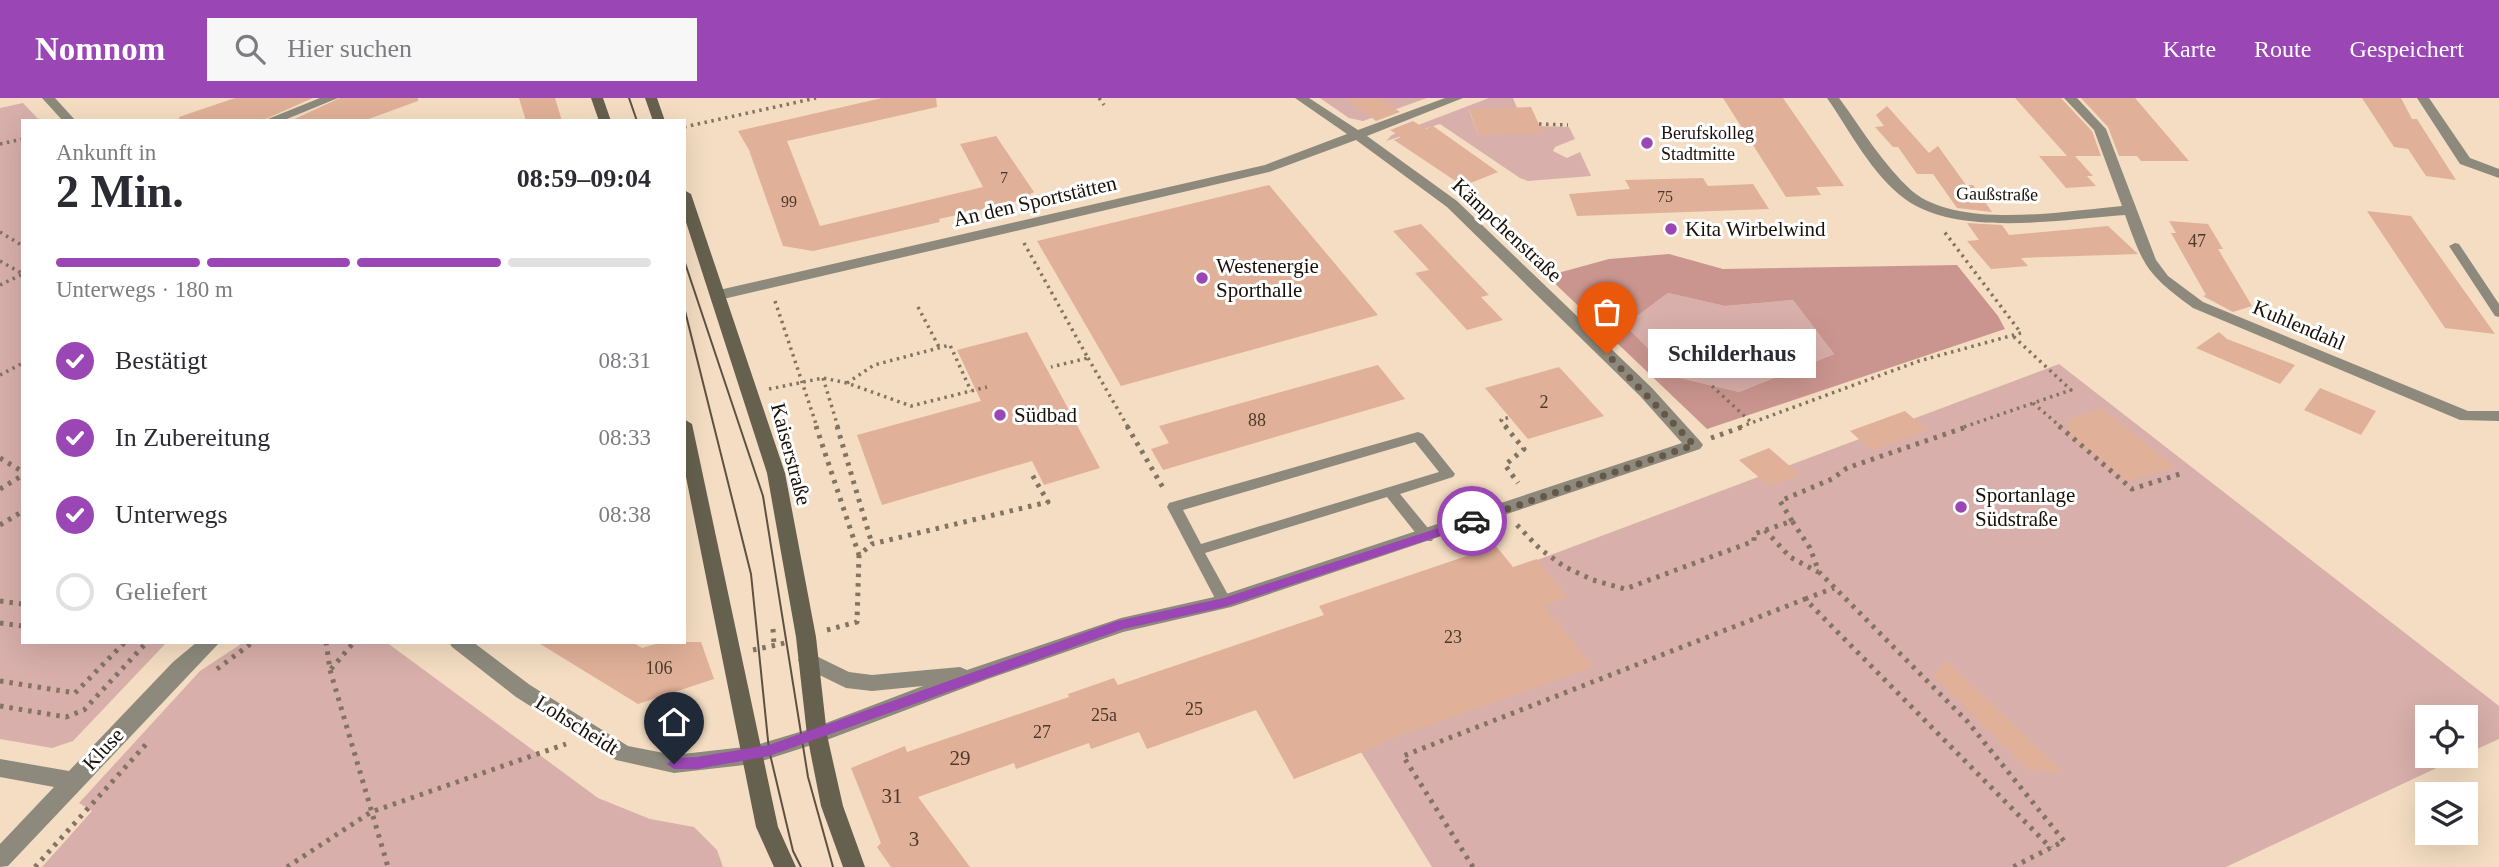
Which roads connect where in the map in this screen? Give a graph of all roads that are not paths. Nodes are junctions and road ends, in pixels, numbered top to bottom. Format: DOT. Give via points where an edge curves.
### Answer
graph roads {
  1 [pos="48,98"];
  2 [pos="332,98"];
  3 [pos="597,98"];
  4 [pos="651,98"];
  5 [pos="1301,98"];
  6 [pos="1457,98"];
  7 [pos="1833,98"];
  8 [pos="2070,98"];
  9 [pos="2423,98"];
  10 [pos="68,119"];
  11 [pos="274,119"];
  12 [pos="604,119"];
  13 [pos="658,119"];
  14 [pos="1357,134"];
  15 [pos="2499,174"];
  16 [pos="686,200"];
  17 [pos="2129,210"];
  18 [pos="2455,246"];
  19 [pos="2483,284"];
  20 [pos="2499,288"];
  21 [pos="719,295"];
  22 [pos="2499,313"];
  23 [pos="2499,416"];
  24 [pos="686,434"];
  25 [pos="1391,492"];
  26 [pos="1427,537"];
  27 [pos="1197,550"];
  28 [pos="1224,602"];
  29 [pos="208,644"];
  30 [pos="462,644"];
  31 [pos="808,660"];
  32 [pos="981,673"];
  33 [pos="817,735"];
  34 [pos="752,755"];
  35 [pos="0,768"];
  36 [pos="74,781"];
  37 [pos="0,859"];
  38 [pos="785,867"];
  39 [pos="854,867"];
  1 -- 10 [label="street"];
  2 -- 11 [label="street"];
  3 -- 12 [label="main road"];
  4 -- 13 [label="main road"];
  5 -- 14 [label="street, Kämpchenstraße"];
  6 -- 14 [label="street, An den Sportstätten"];
  7 -- 17 [label="street, Gaußstraße" via="1889,174 1910,196 1936,211 1995,217"];
  8 -- 17 [label="street, Kuhlendahl" via="2100,129"];
  9 -- 15 [label="street" via="2465,160"];
  14 -- 21 [label="street, An den Sportstätten" via="1269,168"];
  14 -- 26 [label="street, Kämpchenstraße" via="1452,205 1646,392 1694,445"];
  16 -- 21 [label="main road, Kaiserstraße"];
  17 -- 23 [label="street, Kuhlendahl" via="2149,261 2162,279 2198,305 2466,416"];
  18 -- 19 [label="lane"];
  19 -- 20 [label="lane"];
  19 -- 22 [label="lane"];
  21 -- 31 [label="main road, Kaiserstraße" via="776,473"];
  24 -- 34 [label="main road"];
  25 -- 26 [label="lane"];
  25 -- 27 [label="lane"];
  25 -- 27 [label="lane" via="1448,474 1418,437 1174,507"];
  26 -- 28 [label="street"];
  27 -- 28 [label="lane"];
  28 -- 32 [label="street" via="1121,625"];
  29 -- 36 [label="street, Kluse"];
  30 -- 34 [label="street, Lohscheidt" via="523,691 623,754 674,764"];
  31 -- 32 [label="street" via="846,680 872,683"];
  31 -- 33 [label="main road, Kaiserstraße"];
  32 -- 33 [label="street, Lohscheidt"];
  33 -- 34 [label="street, Lohscheidt"];
  33 -- 39 [label="main road, Kaiserstraße" via="832,806"];
  34 -- 38 [label="main road" via="767,827"];
  35 -- 36 [label="street"];
  36 -- 37 [label="street, Kluse"];
}
